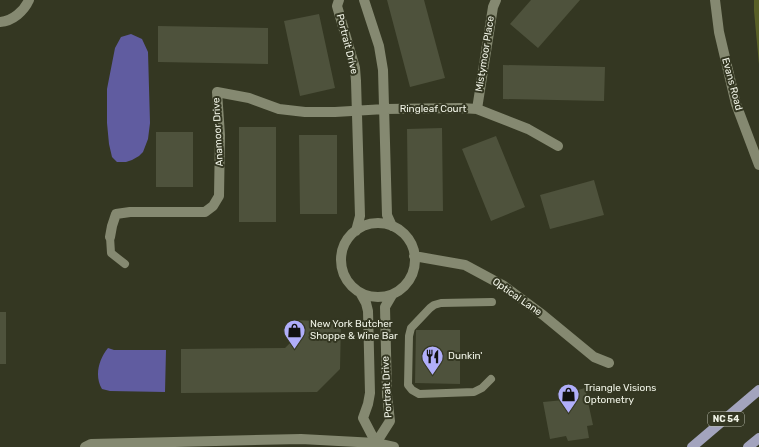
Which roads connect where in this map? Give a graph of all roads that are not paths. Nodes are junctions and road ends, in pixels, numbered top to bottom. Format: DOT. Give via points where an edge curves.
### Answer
graph roads {
  1 [pos="29,0"];
  2 [pos="339,0"];
  3 [pos="364,0"];
  4 [pos="496,0"];
  5 [pos="716,0"];
  6 [pos="0,22"];
  7 [pos="372,109"];
  8 [pos="385,109"];
  9 [pos="477,109"];
  10 [pos="358,110"];
  11 [pos="558,146"];
  12 [pos="759,165"];
  13 [pos="392,226"];
  14 [pos="356,231"];
  15 [pos="110,237"];
  16 [pos="414,256"];
  17 [pos="125,264"];
  18 [pos="361,294"];
  19 [pos="392,295"];
  20 [pos="492,302"];
  21 [pos="609,363"];
  22 [pos="491,379"];
  23 [pos="759,390"];
  24 [pos="759,438"];
  25 [pos="376,443"];
  26 [pos="85,447"];
  27 [pos="394,447"];
  28 [pos="692,447"];
  29 [pos="748,447"];
  1 -- 6 [label="street" via="21,12"];
  2 -- 10 [label="street, Portrait Drive" via="337,6 355,68"];
  3 -- 8 [label="street" via="380,52"];
  4 -- 9 [label="street, Mistymoor Place"];
  5 -- 12 [label="street, Evans Road" via="718,32 734,97"];
  7 -- 8 [label="street, Ringleaf Court"];
  7 -- 10 [label="street, Anamoor Drive"];
  8 -- 9 [label="street, Ringleaf Court"];
  8 -- 13 [label="street" via="388,215"];
  9 -- 11 [label="street, Ringleaf Court" via="528,129"];
  10 -- 14 [label="street, Portrait Drive" via="360,216"];
  10 -- 15 [label="street, Anamoor Drive" via="305,112 279,109 249,98 217,92 220,135 219,196 213,206 205,212 116,214"];
  13 -- 14 [label="street, Portrait Drive" via="378,223"];
  13 -- 16 [label="street" via="404,235 412,247"];
  14 -- 18 [label="street, Portrait Drive" via="348,237 341,252 340,264 348,284"];
  15 -- 17 [label="lane" via="111,253"];
  16 -- 19 [label="street, Portrait Drive" via="412,275 404,287"];
  16 -- 21 [label="street, Optical Lane" via="465,265 504,286 544,315 594,357"];
  18 -- 19 [label="street" via="378,298"];
  18 -- 25 [label="street, Portrait Drive" via="368,311 370,393 364,418"];
  19 -- 25 [label="street, Portrait Drive" via="385,307 386,382 390,421"];
  20 -- 22 [label="lane" via="441,302 434,305 411,328 408,385 419,394 474,392"];
  23 -- 28 [label="main road, NC 54"];
  24 -- 29 [label="main road"];
  25 -- 26 [label="street" via="293,439 91,444"];
  25 -- 27 [label="street"];
}
